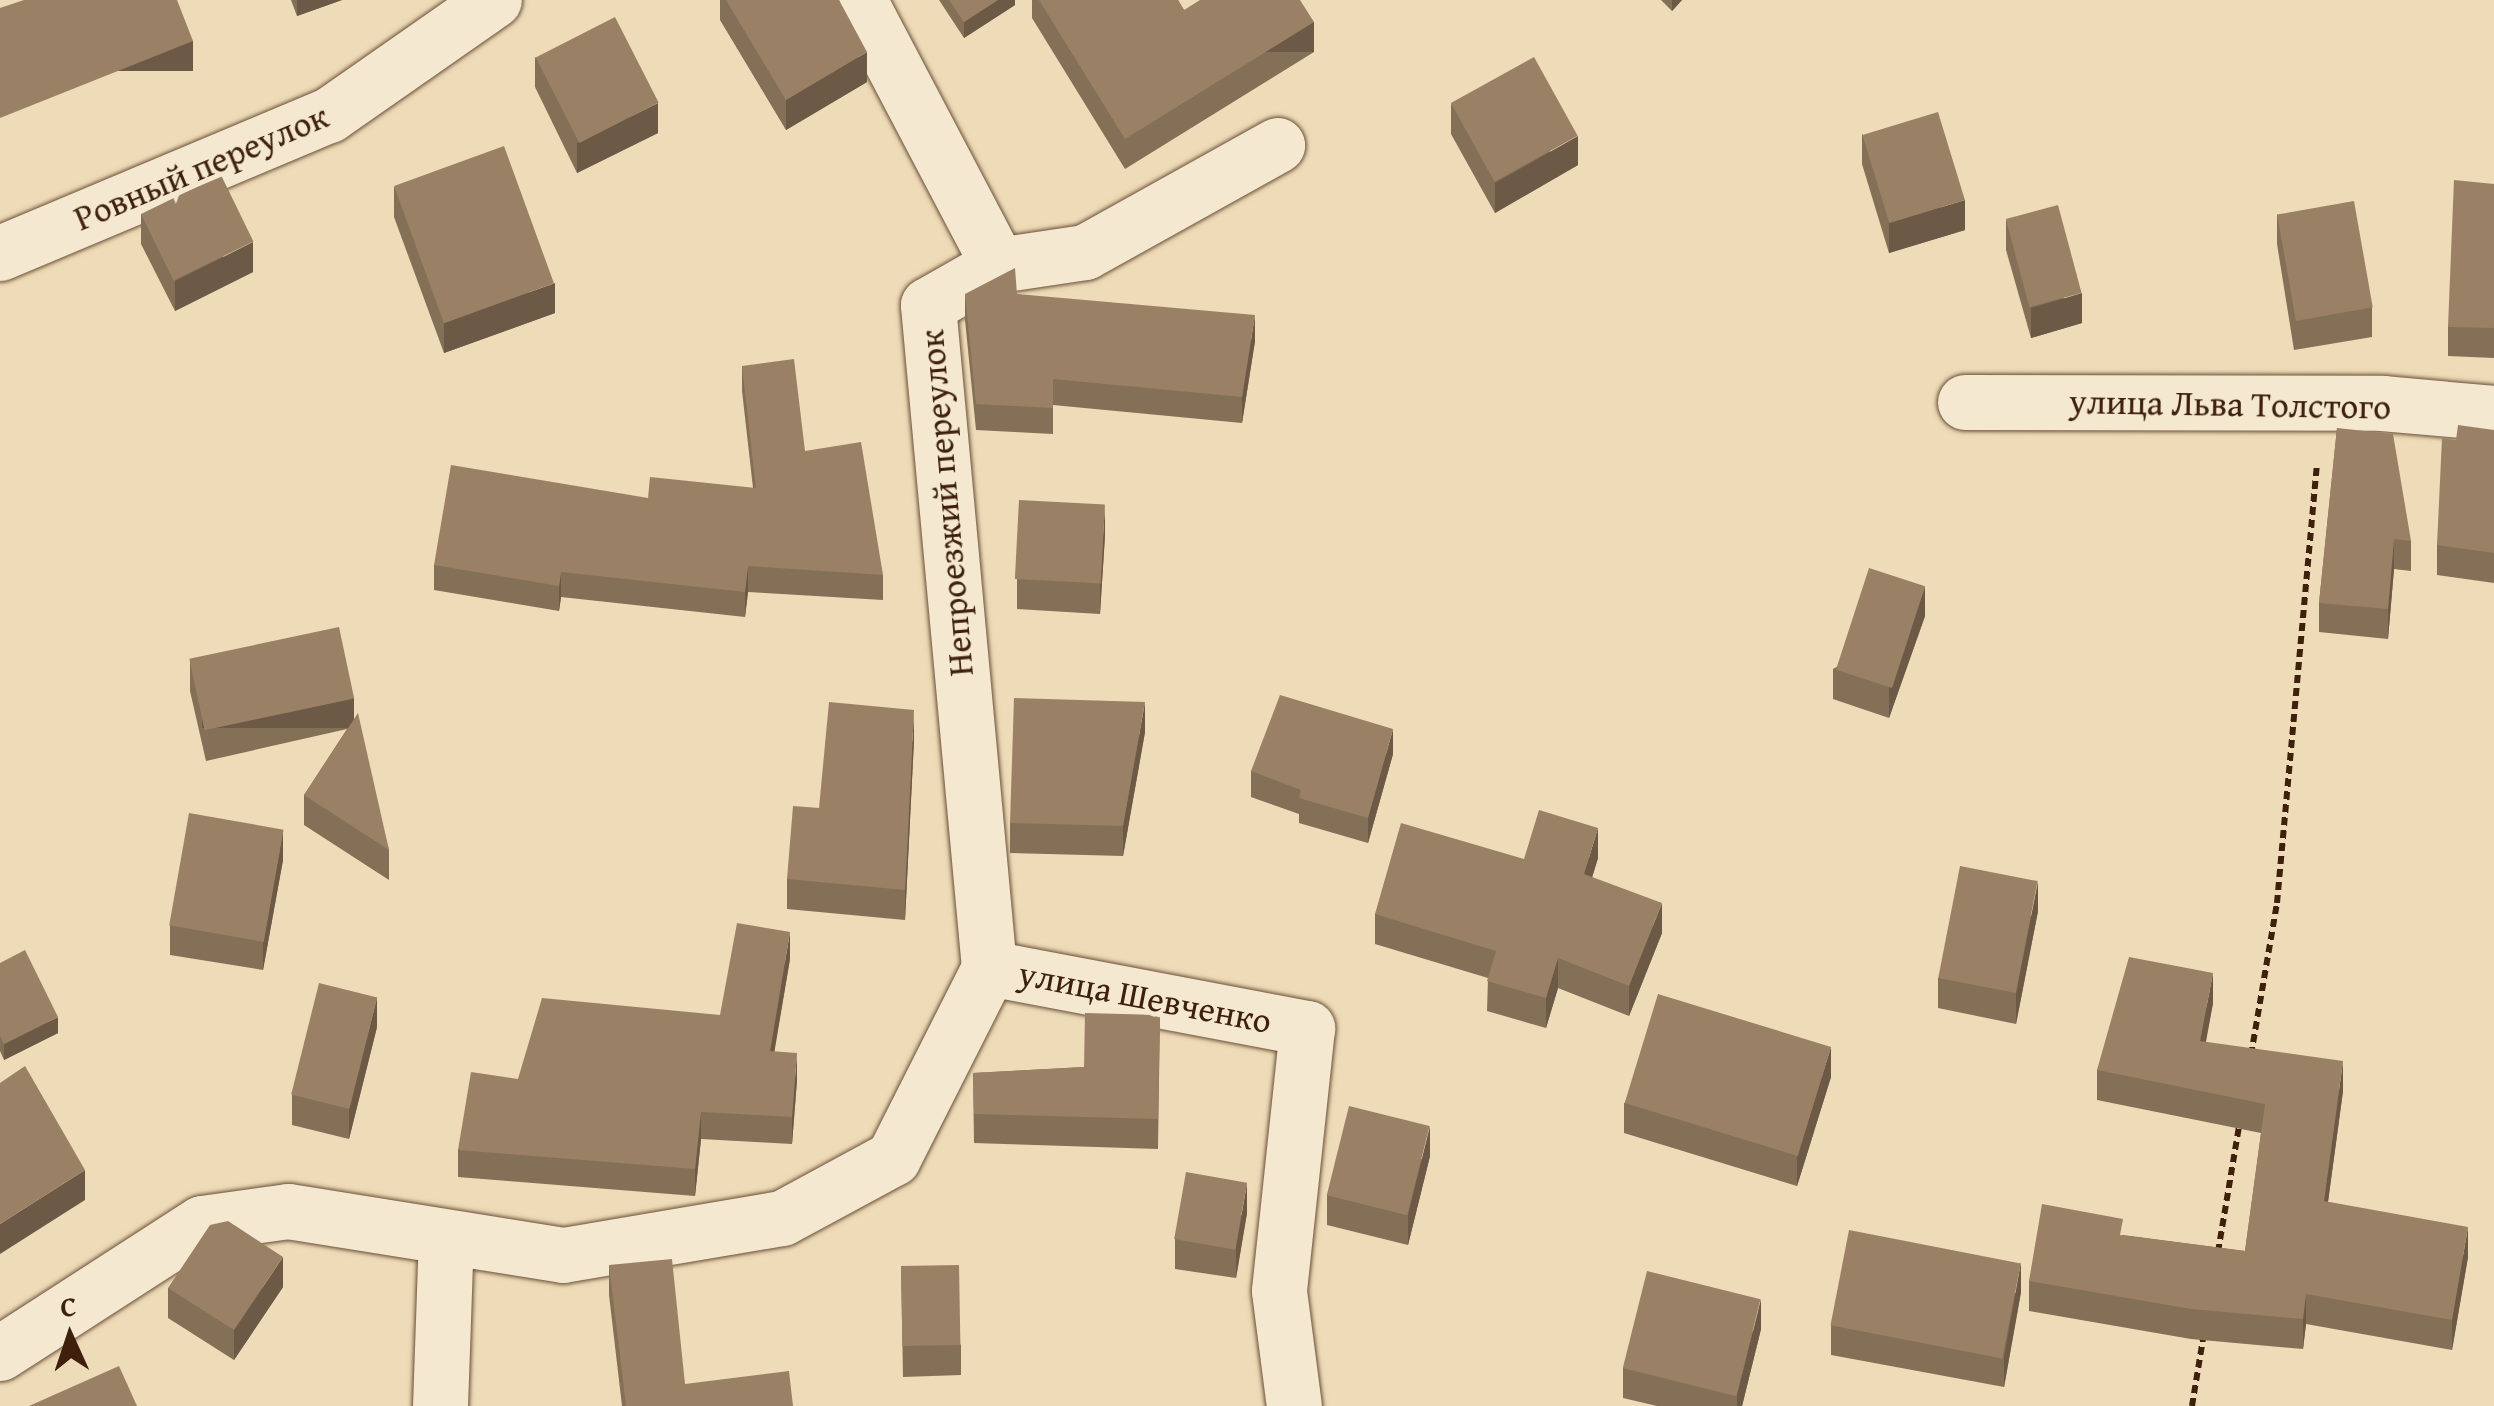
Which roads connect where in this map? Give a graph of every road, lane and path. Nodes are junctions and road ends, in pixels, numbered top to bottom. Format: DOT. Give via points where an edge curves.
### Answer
graph roads {
  1 [pos="494,0"];
  2 [pos="858,0"];
  3 [pos="1277,145"];
  4 [pos="0,253"];
  5 [pos="998,265"];
  6 [pos="1966,402"];
  7 [pos="2323,402"];
  8 [pos="2494,413"];
  9 [pos="989,968"];
  10 [pos="2248,1077"];
  11 [pos="2241,1116"];
  12 [pos="446,1238"];
  13 [pos="2215,1270"];
  14 [pos="2208,1309"];
  15 [pos="0,1353"];
  16 [pos="440,1406"];
  17 [pos="1294,1406"];
  18 [pos="2192,1406"];
  1 -- 4 [label="street, Ровный переулок" via="329,115"];
  2 -- 5 [label="street"];
  3 -- 5 [label="street, Непроезжий переулок" via="1085,252"];
  5 -- 9 [label="street, Непроезжий переулок" via="928,306"];
  6 -- 7 [label="street, улица Льва Толстого"];
  7 -- 8 [label="street, улица Льва Толстого"];
  7 -- 10 [label="path" via="2277,903"];
  9 -- 12 [label="street, улица Шевченко" via="893,1158 782,1218 563,1255"];
  9 -- 17 [label="street, улица Шевченко" via="1306,1028 1279,1291"];
  11 -- 13 [label="path"];
  12 -- 15 [label="street, улица Шевченко" via="288,1211 202,1224"];
  12 -- 16 [label="street"];
  14 -- 18 [label="path"];
}
